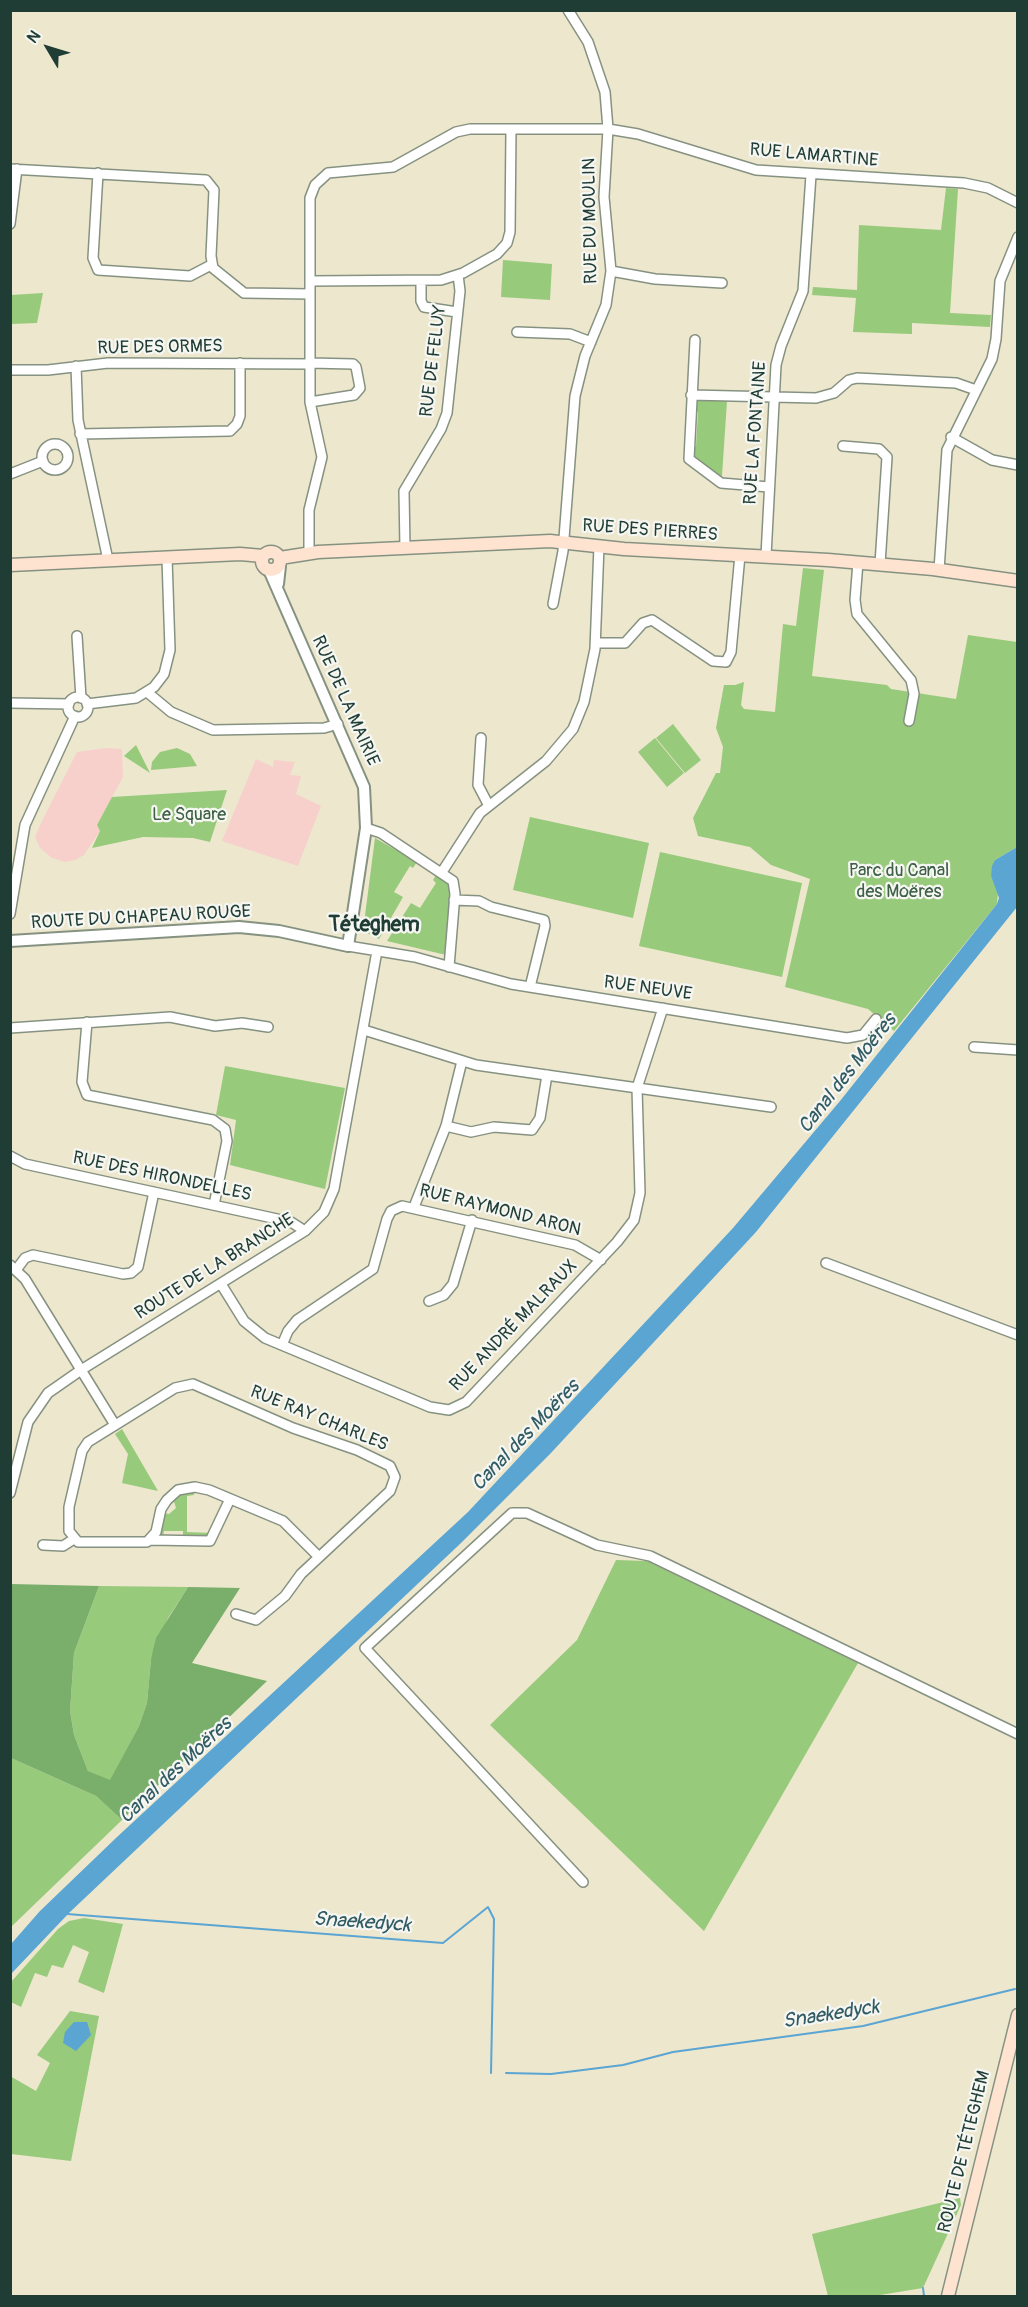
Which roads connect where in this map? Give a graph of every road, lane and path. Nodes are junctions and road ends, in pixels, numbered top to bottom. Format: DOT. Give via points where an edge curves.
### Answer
graph roads {
  1 [pos="568,10"];
  2 [pos="511,129"];
  3 [pos="608,129"];
  4 [pos="14,169"];
  5 [pos="98,173"];
  6 [pos="811,174"];
  7 [pos="1017,203"];
  8 [pos="10,224"];
  9 [pos="1017,237"];
  10 [pos="211,265"];
  11 [pos="611,271"];
  12 [pos="458,276"];
  13 [pos="310,281"];
  14 [pos="421,282"];
  15 [pos="722,284"];
  16 [pos="310,294"];
  17 [pos="457,312"];
  18 [pos="517,332"];
  19 [pos="695,340"];
  20 [pos="591,342"];
  21 [pos="240,363"];
  22 [pos="310,363"];
  23 [pos="76,366"];
  24 [pos="10,370"];
  25 [pos="976,390"];
  26 [pos="691,395"];
  27 [pos="774,396"];
  28 [pos="310,402"];
  29 [pos="81,434"];
  30 [pos="951,437"];
  31 [pos="843,446"];
  32 [pos="43,461"];
  33 [pos="1017,465"];
  34 [pos="10,474"];
  35 [pos="769,487"];
  36 [pos="564,542"];
  37 [pos="599,546"];
  38 [pos="405,548"];
  39 [pos="309,553"];
  40 [pos="740,555"];
  41 [pos="766,556"];
  42 [pos="167,558"];
  43 [pos="108,560"];
  44 [pos="858,562"];
  45 [pos="880,564"];
  46 [pos="10,565"];
  47 [pos="276,565"];
  48 [pos="939,570"];
  49 [pos="1017,581"];
  50 [pos="553,604"];
  51 [pos="77,636"];
  52 [pos="596,643"];
  53 [pos="147,692"];
  54 [pos="84,701"];
  55 [pos="10,703"];
  56 [pos="69,704"];
  57 [pos="75,716"];
  58 [pos="909,721"];
  59 [pos="338,724"];
  60 [pos="481,738"];
  61 [pos="489,806"];
  62 [pos="366,828"];
  63 [pos="15,849"];
  64 [pos="442,872"];
  65 [pos="454,900"];
  66 [pos="10,914"];
  67 [pos="10,941"];
  68 [pos="348,946"];
  69 [pos="377,951"];
  70 [pos="449,967"];
  71 [pos="530,987"];
  72 [pos="663,1008"];
  73 [pos="876,1019"];
  74 [pos="87,1022"];
  75 [pos="268,1027"];
  76 [pos="10,1028"];
  77 [pos="364,1030"];
  78 [pos="974,1047"];
  79 [pos="1017,1050"];
  80 [pos="462,1061"];
  81 [pos="547,1076"];
  82 [pos="637,1088"];
  83 [pos="771,1107"];
  84 [pos="446,1126"];
  85 [pos="10,1156"];
  86 [pos="154,1192"];
  87 [pos="213,1205"];
  88 [pos="414,1207"];
  89 [pos="472,1220"];
  90 [pos="305,1231"];
  91 [pos="601,1260"];
  92 [pos="826,1263"];
  93 [pos="13,1268"];
  94 [pos="221,1284"];
  95 [pos="429,1301"];
  96 [pos="1017,1335"];
  97 [pos="282,1345"];
  98 [pos="81,1370"];
  99 [pos="115,1425"];
  100 [pos="10,1493"];
  101 [pos="230,1499"];
  102 [pos="74,1539"];
  103 [pos="150,1540"];
  104 [pos="42,1545"];
  105 [pos="319,1557"];
  106 [pos="236,1614"];
  107 [pos="1017,1734"];
  108 [pos="583,1882"];
  109 [pos="1017,2015"];
  110 [pos="948,2296"];
  1 -- 3 [label="street, RUE DU MOULIN" via="586,36 597,62 604,85"];
  2 -- 3 [label="street, RUE LAMARTINE"];
  2 -- 12 [label="street, RUE DE FELUY" via="508,239 497,254"];
  2 -- 13 [label="street, RUE LAMARTINE" via="460,131 396,166 325,175 311,195"];
  3 -- 6 [label="street, RUE LAMARTINE" via="638,134 752,169"];
  3 -- 11 [label="street, RUE DU MOULIN" via="604,197"];
  4 -- 5 [label="street"];
  4 -- 8 [label="street"];
  5 -- 10 [label="street" via="201,178 210,182 214,190"];
  5 -- 10 [label="street" via="93,261 98,270 190,276"];
  6 -- 7 [label="street, RUE LAMARTINE" via="964,183 988,188"];
  6 -- 27 [label="street, RUE LA FONTAINE" via="804,286 779,350"];
  9 -- 25 [label="street" via="1000,281 994,350"];
  10 -- 16 [label="street" via="244,293"];
  11 -- 15 [label="street"];
  11 -- 20 [label="street, RUE DU MOULIN" via="606,305"];
  12 -- 14 [label="street, RUE DE FELUY"];
  12 -- 17 [label="street, RUE DE FELUY"];
  13 -- 14 [label="street, RUE DE FELUY"];
  13 -- 16 [label="street, RUE LAMARTINE"];
  14 -- 17 [label="street" via="423,306"];
  16 -- 22 [label="street, RUE LAMARTINE"];
  17 -- 38 [label="street, RUE DE FELUY" via="445,421 404,491"];
  18 -- 20 [label="street" via="570,334"];
  19 -- 26 [label="street"];
  20 -- 36 [label="street, RUE DU MOULIN" via="573,407"];
  21 -- 22 [label="street, RUE DES ORMES"];
  21 -- 23 [label="street, RUE DES ORMES"];
  21 -- 29 [label="street" via="240,416 230,431"];
  22 -- 28 [label="street, RUE LAMARTINE"];
  22 -- 28 [label="street, RUE DES ORMES" via="353,364 360,388 354,395"];
  23 -- 24 [label="street, RUE DES ORMES"];
  23 -- 29 [label="street" via="76,408"];
  25 -- 27 [label="street" via="956,383 857,378 825,396"];
  25 -- 30 [label="street"];
  26 -- 27 [label="street"];
  26 -- 35 [label="street" via="687,454 691,462 721,483"];
  27 -- 35 [label="street, RUE LA FONTAINE"];
  28 -- 39 [label="street, RUE LAMARTINE" via="322,461 309,510"];
  29 -- 43 [label="street"];
  30 -- 33 [label="street" via="992,460"];
  30 -- 48 [label="street" via="945,463"];
  31 -- 45 [label="street" via="879,449 887,457"];
  32 -- 34 [label="street"];
  35 -- 41 [label="street, RUE LA FONTAINE"];
  36 -- 37 [label="main road, RUE DES PIERRES"];
  36 -- 38 [label="main road, RUE DES PIERRES"];
  36 -- 50 [label="street, RUE DU MOULIN"];
  37 -- 40 [label="main road, RUE DES PIERRES"];
  37 -- 52 [label="street"];
  38 -- 39 [label="main road, RUE DES PIERRES"];
  39 -- 47 [label="main road, RUE DES PIERRES"];
  40 -- 41 [label="main road, RUE DES PIERRES"];
  40 -- 52 [label="street" via="731,652 726,662 713,662 652,620 643,623 625,643"];
  41 -- 44 [label="main road, RUE DES PIERRES"];
  42 -- 43 [label="main road"];
  42 -- 47 [label="main road, RUE DES PIERRES" via="264,556 271,552"];
  42 -- 53 [label="street" via="170,658 161,678"];
  43 -- 46 [label="main road"];
  44 -- 45 [label="main road, RUE DES PIERRES"];
  44 -- 58 [label="street" via="857,614 911,680 914,694"];
  45 -- 48 [label="main road, RUE DES PIERRES"];
  47 -- 59 [label="street, RUE DE LA MAIRIE" via="283,602"];
  48 -- 49 [label="main road, RUE DES PIERRES"];
  51 -- 54 [label="street"];
  52 -- 61 [label="street" via="584,702 565,741 546,762"];
  53 -- 54 [label="street" via="133,699"];
  53 -- 59 [label="street" via="171,712 213,730 324,728"];
  54 -- 56 [label="street" via="74,699"];
  54 -- 57 [label="street" via="85,714"];
  55 -- 56 [label="street"];
  56 -- 57 [label="street"];
  57 -- 63 [label="street"];
  59 -- 62 [label="street, RUE DE LA MAIRIE" via="364,786"];
  60 -- 61 [label="street" via="478,785"];
  61 -- 64 [label="street" via="477,816"];
  62 -- 64 [label="street" via="378,831"];
  62 -- 68 [label="street, RUE DE LA MAIRIE"];
  63 -- 66 [label="street"];
  64 -- 65 [label="street" via="454,884"];
  65 -- 70 [label="street"];
  65 -- 71 [label="street" via="476,901 544,920"];
  67 -- 68 [label="street, ROUTE DU CHAPEAU ROUGE" via="239,927"];
  68 -- 69 [label="street, RUE NEUVE"];
  69 -- 70 [label="street, RUE NEUVE"];
  69 -- 77 [label="street, ROUTE DE LA BRANCHE"];
  70 -- 71 [label="street, RUE NEUVE"];
  71 -- 72 [label="street, RUE NEUVE"];
  72 -- 73 [label="street, RUE NEUVE" via="851,1038 863,1035"];
  72 -- 82 [label="street, RUE ANDRÉ MALRAUX"];
  74 -- 75 [label="street" via="170,1017 215,1026 242,1023"];
  74 -- 76 [label="street"];
  74 -- 87 [label="street" via="82,1082 87,1095 213,1120 225,1129 227,1141"];
  77 -- 80 [label="street"];
  77 -- 90 [label="street, ROUTE DE LA BRANCHE" via="333,1192 322,1215"];
  78 -- 79 [label="street"];
  80 -- 81 [label="street"];
  80 -- 84 [label="street"];
  81 -- 82 [label="street"];
  81 -- 84 [label="street" via="540,1118 532,1130 494,1127 471,1132"];
  82 -- 83 [label="street"];
  82 -- 91 [label="street, RUE ANDRÉ MALRAUX" via="638,1207 627,1231"];
  84 -- 88 [label="street"];
  85 -- 86 [label="street, RUE DES HIRONDELLES" via="29,1165"];
  86 -- 87 [label="street, RUE DES HIRONDELLES"];
  86 -- 93 [label="street" via="138,1267 131,1273 33,1256"];
  87 -- 90 [label="street, RUE DES HIRONDELLES" via="291,1222"];
  88 -- 89 [label="street, RUE RAYMOND ARON"];
  88 -- 97 [label="street, RUE RAYMOND ARON" via="402,1206 391,1211 373,1269 297,1320"];
  89 -- 91 [label="street, RUE RAYMOND ARON" via="578,1246"];
  89 -- 95 [label="street" via="455,1282 444,1295"];
  90 -- 94 [label="street, ROUTE DE LA BRANCHE"];
  91 -- 97 [label="street, RUE ANDRÉ MALRAUX" via="477,1393 452,1409 430,1407"];
  92 -- 96 [label="street"];
  93 -- 98 [label="street" via="25,1279"];
  94 -- 97 [label="street, RUE ANDRÉ MALRAUX" via="250,1327"];
  94 -- 98 [label="street, ROUTE DE LA BRANCHE"];
  98 -- 99 [label="street"];
  98 -- 100 [label="street, ROUTE DE LA BRANCHE" via="48,1393 30,1417"];
  99 -- 102 [label="street, RUE RAY CHARLES" via="88,1442 82,1451 69,1507 69,1531"];
  99 -- 105 [label="street, RUE RAY CHARLES" via="179,1386 196,1384 293,1428 388,1464 395,1476 390,1491"];
  101 -- 103 [label="street" via="210,1541"];
  101 -- 103 [label="street" via="202,1487 178,1490 162,1506"];
  101 -- 105 [label="street" via="286,1523"];
  102 -- 103 [label="street" via="82,1543"];
  102 -- 104 [label="street" via="63,1546"];
  105 -- 106 [label="street, RUE RAY CHARLES" via="260,1618 251,1621"];
  107 -- 108 [label="street" via="650,1556 597,1545 525,1512 512,1513 365,1648"];
  109 -- 110 [label="main road, ROUTE DE TÉTEGHEM"];
}
